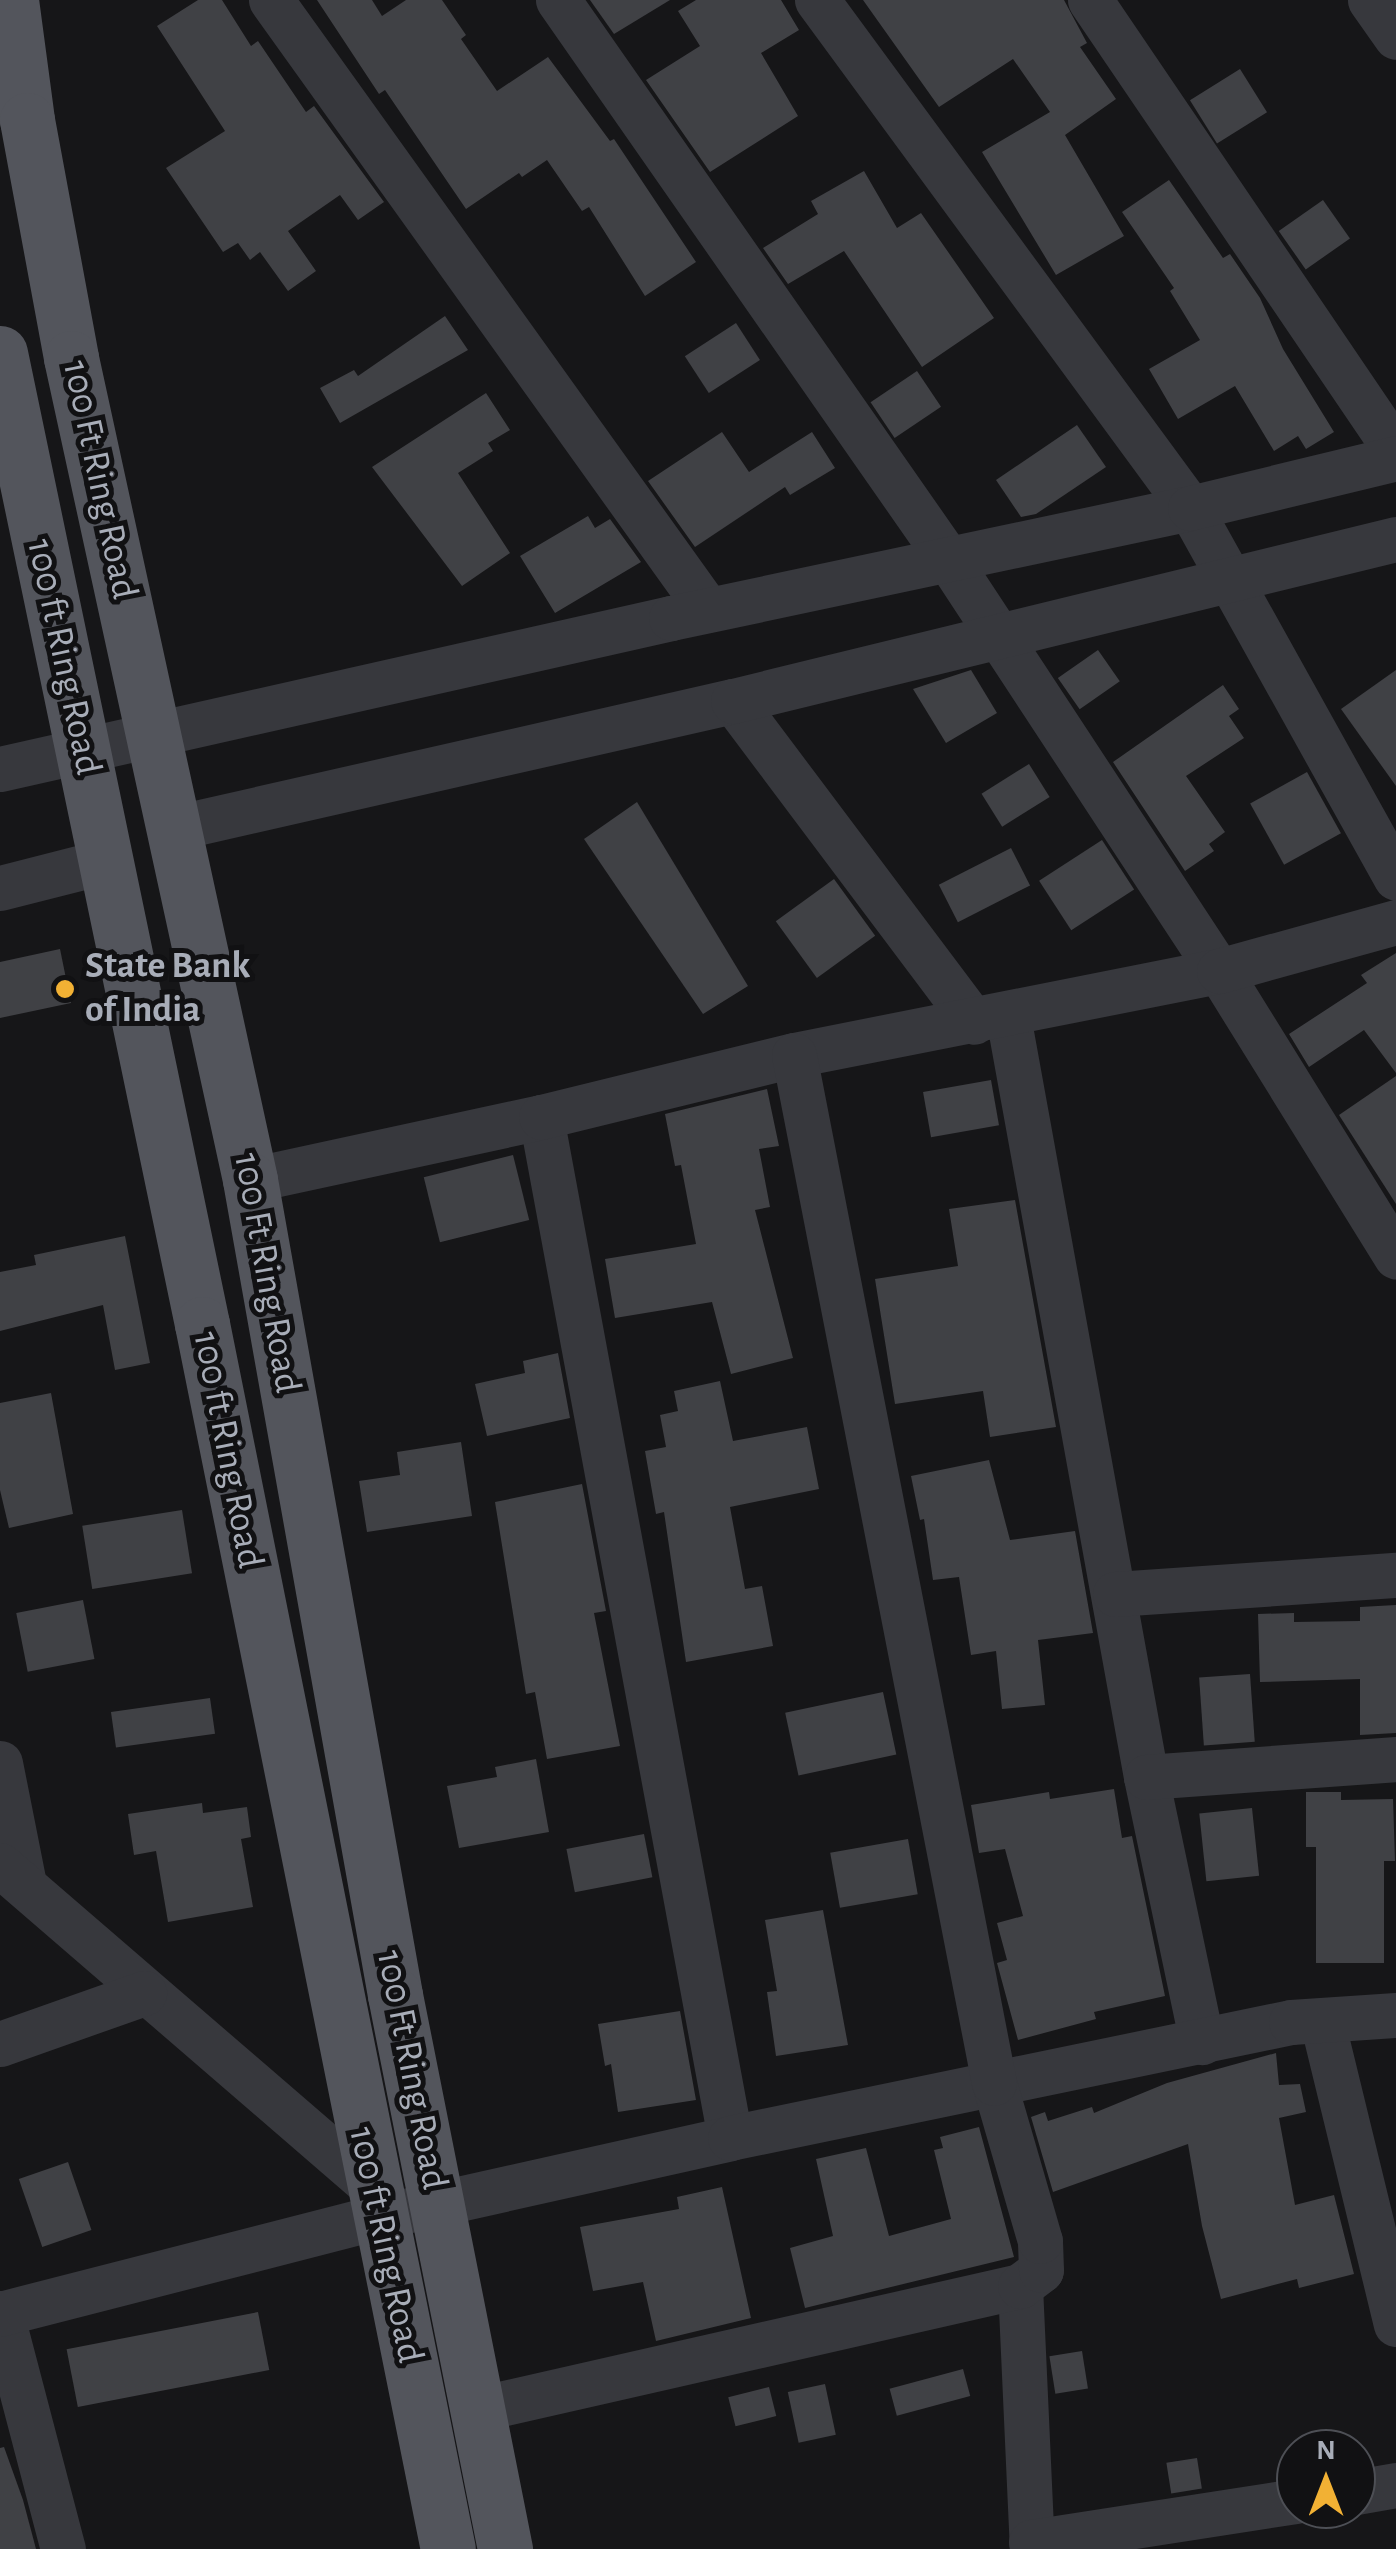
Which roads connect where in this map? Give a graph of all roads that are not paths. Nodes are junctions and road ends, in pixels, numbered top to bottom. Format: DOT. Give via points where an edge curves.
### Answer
graph roads {
  1 [pos="11,0"];
  2 [pos="271,0"];
  3 [pos="558,0"];
  4 [pos="818,0"];
  5 [pos="1090,0"];
  6 [pos="1370,0"];
  7 [pos="1396,37"];
  8 [pos="0,353"];
  9 [pos="1396,454"];
  10 [pos="1190,508"];
  11 [pos="1396,539"];
  12 [pos="948,560"];
  13 [pos="1228,577"];
  14 [pos="708,610"];
  15 [pos="998,636"];
  16 [pos="733,701"];
  17 [pos="154,732"];
  18 [pos="83,752"];
  19 [pos="0,770"];
  20 [pos="174,828"];
  21 [pos="106,861"];
  22 [pos="1396,878"];
  23 [pos="0,888"];
  24 [pos="1396,922"];
  25 [pos="1219,971"];
  26 [pos="991,1019"];
  27 [pos="794,1055"];
  28 [pos="542,1117"];
  29 [pos="250,1180"];
  30 [pos="1396,1258"];
  31 [pos="1396,1575"];
  32 [pos="1114,1594"];
  33 [pos="1396,1759"];
  34 [pos="1146,1777"];
  35 [pos="1,1778"];
  36 [pos="12,1875"];
  37 [pos="144,1993"];
  38 [pos="1396,2015"];
  39 [pos="1322,2021"];
  40 [pos="1202,2042"];
  41 [pos="0,2044"];
  42 [pos="994,2083"];
  43 [pos="730,2138"];
  44 [pos="376,2203"];
  45 [pos="438,2204"];
  46 [pos="1020,2286"];
  47 [pos="1,2314"];
  48 [pos="1396,2324"];
  49 [pos="478,2409"];
  50 [pos="1276,2504"];
  51 [pos="1031,2546"];
  52 [pos="62,2549"];
  53 [pos="448,2549"];
  54 [pos="505,2549"];
  1 -- 17 [label="main road, 100 Ft Ring Road" via="71,358"];
  2 -- 14 [label="street"];
  3 -- 12 [label="street"];
  4 -- 10 [label="street"];
  5 -- 9 [label="street"];
  6 -- 7 [label="street"];
  8 -- 18 [label="main road, 100 ft Ring Road"];
  9 -- 10 [label="street"];
  10 -- 12 [label="street"];
  10 -- 13 [label="street"];
  11 -- 13 [label="street"];
  12 -- 14 [label="street"];
  12 -- 15 [label="street"];
  13 -- 15 [label="street"];
  13 -- 22 [label="street"];
  14 -- 17 [label="street"];
  15 -- 16 [label="street"];
  15 -- 25 [label="street"];
  16 -- 20 [label="street"];
  16 -- 26 [label="street"];
  17 -- 18 [label="street"];
  17 -- 20 [label="main road, 100 Ft Ring Road"];
  18 -- 19 [label="street"];
  18 -- 21 [label="main road, 100 ft Ring Road"];
  20 -- 29 [label="main road, 100 Ft Ring Road"];
  21 -- 23 [label="street"];
  21 -- 44 [label="main road, 100 ft Ring Road"];
  24 -- 25 [label="street"];
  25 -- 26 [label="street"];
  25 -- 30 [label="street"];
  26 -- 27 [label="street"];
  26 -- 32 [label="street"];
  27 -- 28 [label="street"];
  27 -- 42 [label="street"];
  28 -- 29 [label="street"];
  28 -- 43 [label="street"];
  29 -- 45 [label="main road, 100 Ft Ring Road"];
  31 -- 32 [label="street"];
  32 -- 34 [label="street"];
  33 -- 34 [label="street"];
  34 -- 40 [label="street"];
  35 -- 36 [label="street"];
  36 -- 37 [label="street"];
  37 -- 41 [label="street"];
  37 -- 44 [label="street"];
  38 -- 39 [label="street"];
  39 -- 40 [label="street"];
  39 -- 48 [label="street"];
  40 -- 42 [label="street"];
  42 -- 43 [label="street"];
  42 -- 46 [label="street" via="1043,2256 1041,2270"];
  43 -- 45 [label="street"];
  44 -- 45 [label="street"];
  44 -- 47 [label="street"];
  44 -- 53 [label="main road, 100 ft Ring Road"];
  45 -- 49 [label="main road, 100 Ft Ring Road"];
  46 -- 49 [label="street"];
  46 -- 51 [label="street"];
  47 -- 52 [label="street"];
  49 -- 54 [label="main road, 100 Ft Ring Road"];
  50 -- 51 [label="street"];
}
